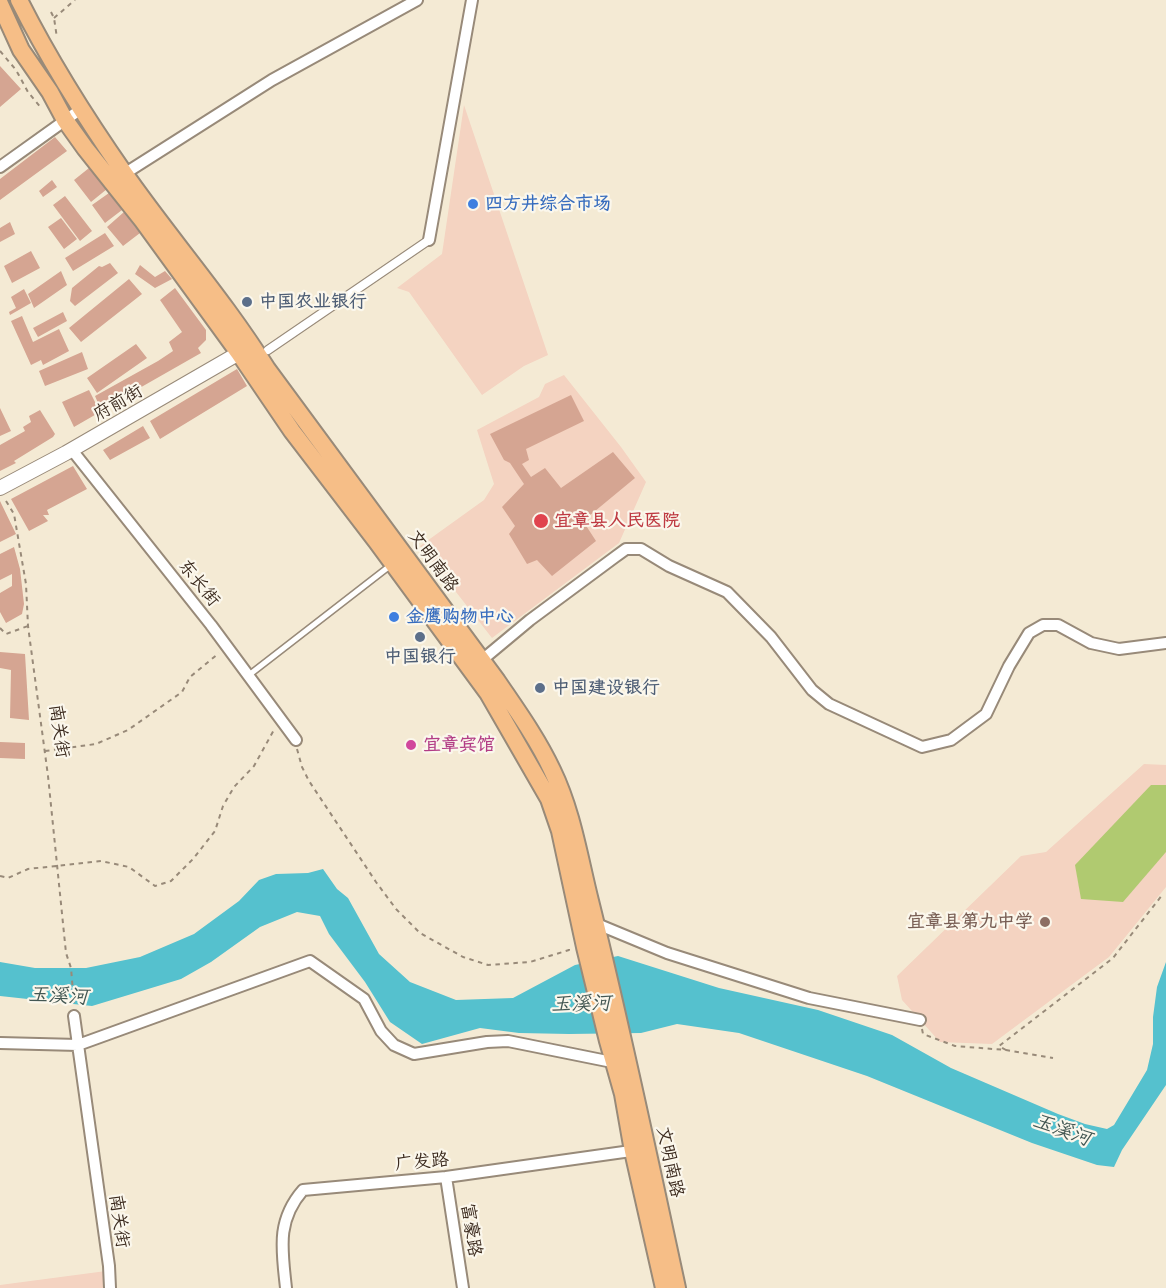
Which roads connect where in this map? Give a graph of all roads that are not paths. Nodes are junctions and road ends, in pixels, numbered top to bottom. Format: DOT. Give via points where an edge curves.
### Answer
graph roads {
  1 [pos="417,0"];
  2 [pos="472,0"];
  3 [pos="7,4"];
  4 [pos="81,109"];
  5 [pos="60,123"];
  6 [pos="0,167"];
  7 [pos="124,174"];
  8 [pos="429,240"];
  9 [pos="253,349"];
  10 [pos="72,450"];
  11 [pos="0,488"];
  12 [pos="398,560"];
  13 [pos="1166,643"];
  14 [pos="482,660"];
  15 [pos="248,675"];
  16 [pos="296,740"];
  17 [pos="597,924"];
  18 [pos="74,1016"];
  19 [pos="920,1020"];
  20 [pos="0,1043"];
  21 [pos="616,1043"];
  22 [pos="78,1045"];
  23 [pos="622,1064"];
  24 [pos="640,1150"];
  25 [pos="446,1177"];
  26 [pos="110,1288"];
  27 [pos="286,1288"];
  28 [pos="463,1288"];
  29 [pos="664,1288"];
  30 [pos="677,1288"];
  1 -- 7 [label="street" via="272,80"];
  2 -- 8 [label="street"];
  3 -- 4 [label="main road" via="45,51"];
  3 -- 5 [label="main road" via="21,50 50,92"];
  4 -- 5 [label="street"];
  4 -- 7 [label="main road"];
  5 -- 6 [label="street"];
  5 -- 9 [label="main road"];
  7 -- 9 [label="main road"];
  8 -- 9 [label="street"];
  9 -- 10 [label="street, 府前街"];
  9 -- 12 [label="main road, 文明南路"];
  10 -- 11 [label="street, 府前街"];
  10 -- 15 [label="street, 东长街"];
  12 -- 14 [label="main road, 文明南路"];
  12 -- 15 [label="lane"];
  12 -- 21 [label="main road" via="488,693 549,799 560,831 588,960"];
  13 -- 14 [label="street" via="1119,649 1091,643 1058,626 1043,625 1029,633 986,714 951,740 922,747 829,704 812,690 771,637 727,592 669,567 641,549 626,549"];
  14 -- 17 [label="main road, 文明南路" via="524,720 562,792"];
  15 -- 16 [label="street, 东长街"];
  17 -- 19 [label="street" via="667,952 809,998"];
  17 -- 21 [label="main road, 文明南路"];
  18 -- 22 [label="street, 南关街"];
  20 -- 22 [label="street"];
  21 -- 23 [label="main road, 文明南路"];
  22 -- 23 [label="street" via="310,961 364,999 381,1031 394,1045 414,1054 508,1041"];
  22 -- 26 [label="street, 南关街"];
  23 -- 24 [label="main road, 文明南路"];
  24 -- 25 [label="street, 广发路"];
  24 -- 29 [label="main road"];
  24 -- 30 [label="main road, 文明南路"];
  25 -- 27 [label="street, 广发路" via="303,1190 291,1204 281,1243"];
  25 -- 28 [label="street, 富豪路"];
}
